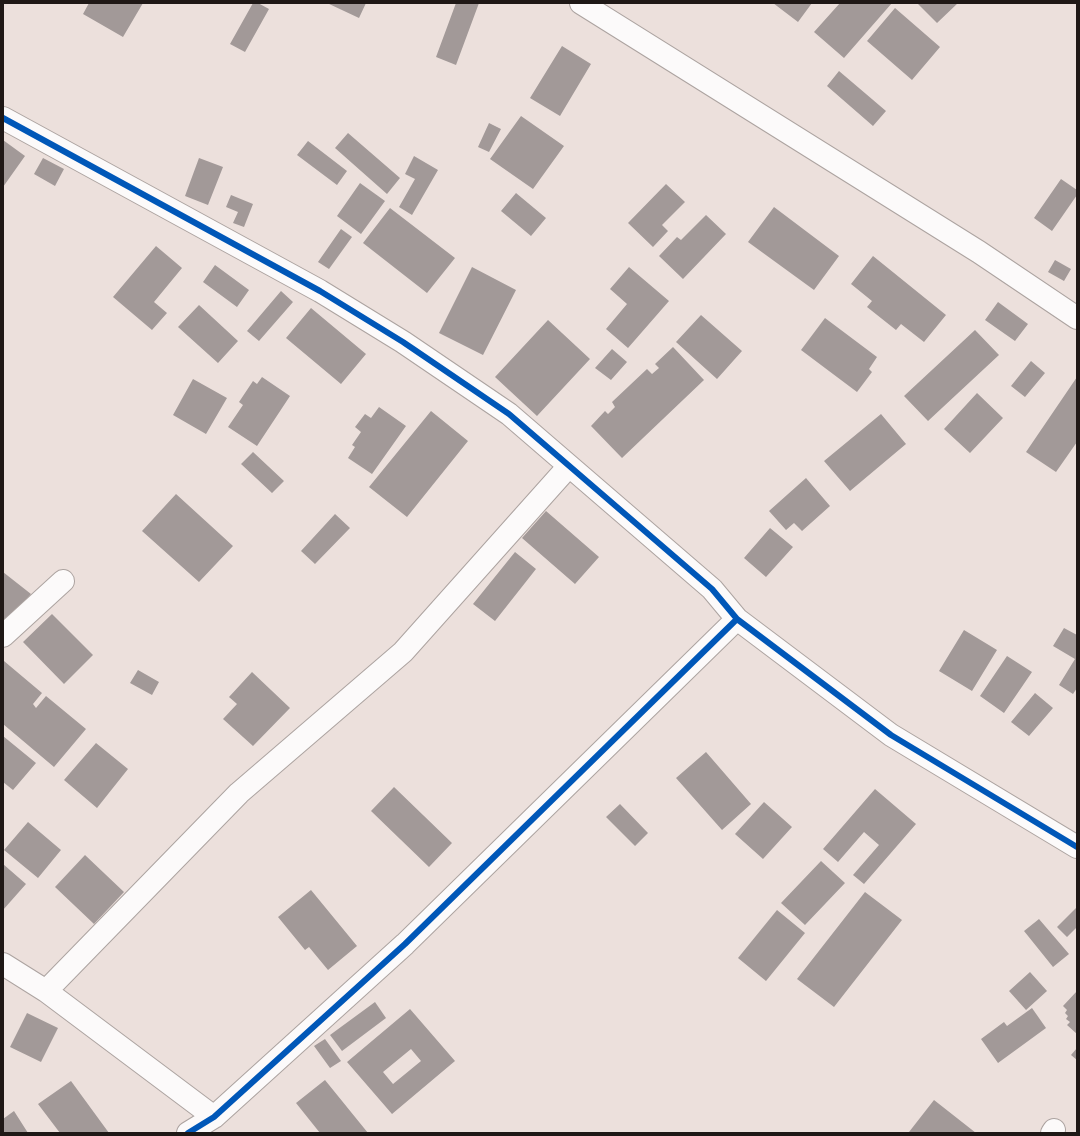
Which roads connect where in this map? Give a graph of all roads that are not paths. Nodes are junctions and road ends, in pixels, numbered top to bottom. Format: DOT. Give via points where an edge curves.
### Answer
graph roads {
  1 [pos="582,3"];
  2 [pos="3,118"];
  3 [pos="1077,318"];
  4 [pos="569,466"];
  5 [pos="63,581"];
  6 [pos="737,619"];
  7 [pos="3,636"];
  8 [pos="1077,846"];
  9 [pos="3,964"];
  10 [pos="46,991"];
  11 [pos="214,1117"];
  12 [pos="188,1133"];
  1 -- 3 [label="street" via="979,252"];
  2 -- 4 [label="street" via="320,291 403,342 509,414"];
  4 -- 6 [label="street" via="712,589"];
  4 -- 10 [label="street" via="403,652 238,793"];
  5 -- 7 [label="street"];
  6 -- 8 [label="street" via="891,735"];
  6 -- 11 [label="street" via="405,944"];
  9 -- 10 [label="street"];
  10 -- 11 [label="street"];
  11 -- 12 [label="street"];
}
